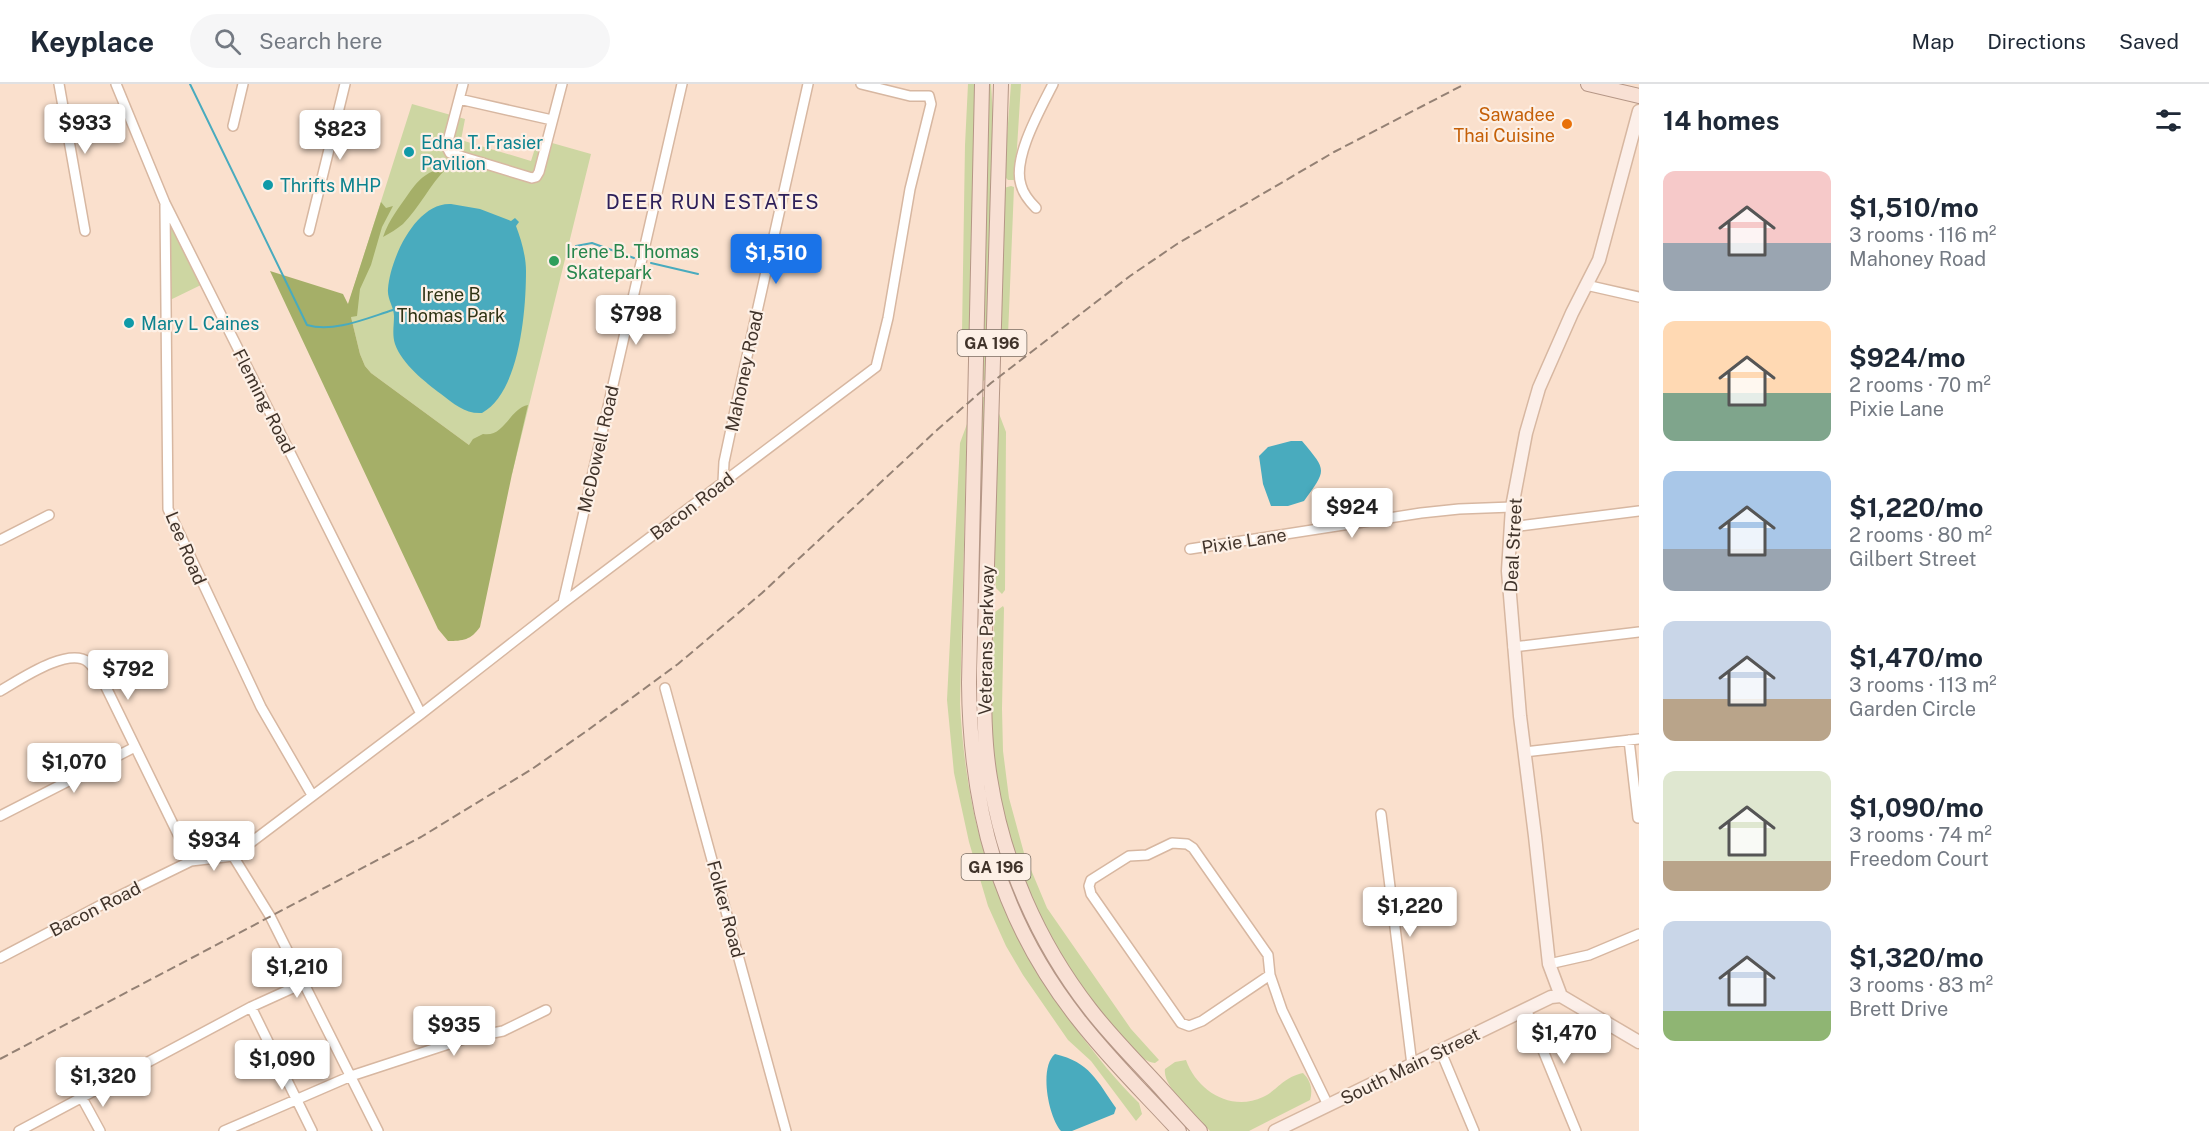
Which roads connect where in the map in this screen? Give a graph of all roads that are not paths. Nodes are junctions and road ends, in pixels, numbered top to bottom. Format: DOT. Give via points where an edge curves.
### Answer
graph roads {
  1 [pos="59,84"];
  2 [pos="116,84"];
  3 [pos="243,84"];
  4 [pos="345,84"];
  5 [pos="463,84"];
  6 [pos="562,84"];
  7 [pos="682,84"];
  8 [pos="807,84"];
  9 [pos="861,84"];
  10 [pos="982,84"];
  11 [pos="1001,84"];
  12 [pos="1053,84"];
  13 [pos="1588,84"];
  14 [pos="1639,96"];
  15 [pos="459,99"];
  16 [pos="1639,111"];
  17 [pos="552,120"];
  18 [pos="233,126"];
  19 [pos="165,203"];
  20 [pos="1036,208"];
  21 [pos="86,231"];
  22 [pos="309,231"];
  23 [pos="1586,285"];
  24 [pos="1639,297"];
  25 [pos="723,482"];
  26 [pos="1512,507"];
  27 [pos="1639,511"];
  28 [pos="49,515"];
  29 [pos="1511,527"];
  30 [pos="0,540"];
  31 [pos="1190,549"];
  32 [pos="563,603"];
  33 [pos="1639,632"];
  34 [pos="1513,647"];
  35 [pos="665,688"];
  36 [pos="0,691"];
  37 [pos="421,714"];
  38 [pos="1634,740"];
  39 [pos="135,747"];
  40 [pos="1524,752"];
  41 [pos="312,795"];
  42 [pos="1381,814"];
  43 [pos="0,816"];
  44 [pos="1638,818"];
  45 [pos="233,856"];
  46 [pos="191,861"];
  47 [pos="1639,934"];
  48 [pos="0,958"];
  49 [pos="1549,964"];
  50 [pos="1270,975"];
  51 [pos="304,983"];
  52 [pos="1561,996"];
  53 [pos="251,1007"];
  54 [pos="1526,1009"];
  55 [pos="546,1010"];
  56 [pos="1639,1042"];
  57 [pos="1442,1052"];
  58 [pos="1412,1065"];
  59 [pos="351,1076"];
  60 [pos="82,1098"];
  61 [pos="297,1099"];
  62 [pos="1328,1105"];
  63 [pos="19,1131"];
  64 [pos="100,1131"];
  65 [pos="224,1131"];
  66 [pos="312,1131"];
  67 [pos="378,1131"];
  68 [pos="786,1131"];
  69 [pos="1179,1131"];
  70 [pos="1200,1131"];
  71 [pos="1275,1131"];
  72 [pos="1474,1131"];
  73 [pos="1576,1131"];
  1 -- 21 [label="street"];
  2 -- 19 [label="street, Fleming Road"];
  3 -- 18 [label="street"];
  4 -- 22 [label="street"];
  5 -- 15 [label="street"];
  6 -- 17 [label="street"];
  7 -- 32 [label="street, McDowell Road"];
  8 -- 25 [label="street, Mahoney Road" via="724,462"];
  9 -- 25 [label="street, Bacon Road" via="910,96 929,96 932,104 910,189 876,367"];
  10 -- 69 [label="main road, Veterans Parkway / GA 196" via="969,683 969,730 979,805 1000,878 1041,965 1091,1036"];
  11 -- 70 [label="main road, Veterans Parkway / GA 196" via="984,676 984,729 994,802 1023,895 1065,974 1103,1026"];
  12 -- 20 [label="street" via="1022,154 1020,184"];
  13 -- 14 [label="main road"];
  15 -- 17 [label="street"];
  15 -- 17 [label="street" via="447,147 450,153 532,178 539,172"];
  16 -- 23 [label="street, Deal Street" via="1599,260"];
  19 -- 37 [label="street, Fleming Road"];
  19 -- 41 [label="street, Lee Road" via="168,509 261,707"];
  23 -- 24 [label="street"];
  23 -- 26 [label="street, Deal Street" via="1539,388"];
  25 -- 32 [label="street, Bacon Road"];
  26 -- 29 [label="street, Deal Street"];
  26 -- 31 [label="street, Pixie Lane" via="1421,513"];
  27 -- 29 [label="street"];
  28 -- 30 [label="street"];
  29 -- 34 [label="street, Deal Street" via="1508,571"];
  32 -- 37 [label="street, Bacon Road"];
  33 -- 34 [label="street"];
  34 -- 40 [label="street, Deal Street"];
  35 -- 68 [label="street, Folker Road"];
  36 -- 39 [label="street" via="50,664 74,657 87,661 103,681"];
  37 -- 41 [label="street, Bacon Road"];
  38 -- 40 [label="street"];
  38 -- 44 [label="street"];
  39 -- 43 [label="street"];
  39 -- 46 [label="street"];
  40 -- 49 [label="street, Deal Street"];
  41 -- 45 [label="street, Bacon Road"];
  42 -- 58 [label="street"];
  45 -- 46 [label="street, Bacon Road"];
  45 -- 51 [label="street" via="270,916"];
  46 -- 48 [label="street, Bacon Road"];
  47 -- 49 [label="street" via="1589,955"];
  49 -- 52 [label="street, Deal Street"];
  50 -- 50 [label="street" via="1268,955 1187,844 1172,843 1147,855 1129,856 1096,876 1089,886 1181,1023 1189,1026 1202,1021"];
  50 -- 62 [label="street" via="1282,1010"];
  51 -- 53 [label="street"];
  51 -- 59 [label="street"];
  52 -- 54 [label="street, South Main Street"];
  52 -- 56 [label="street"];
  53 -- 60 [label="street"];
  53 -- 61 [label="street"];
  54 -- 57 [label="street, South Main Street"];
  54 -- 73 [label="street"];
  55 -- 59 [label="street" via="502,1031 467,1038"];
  57 -- 58 [label="street, South Main Street"];
  57 -- 72 [label="street"];
  58 -- 62 [label="street, South Main Street"];
  59 -- 61 [label="street"];
  59 -- 67 [label="street"];
  60 -- 63 [label="street"];
  60 -- 64 [label="street"];
  61 -- 65 [label="street"];
  61 -- 66 [label="street"];
  62 -- 71 [label="street, South Main Street"];
}
